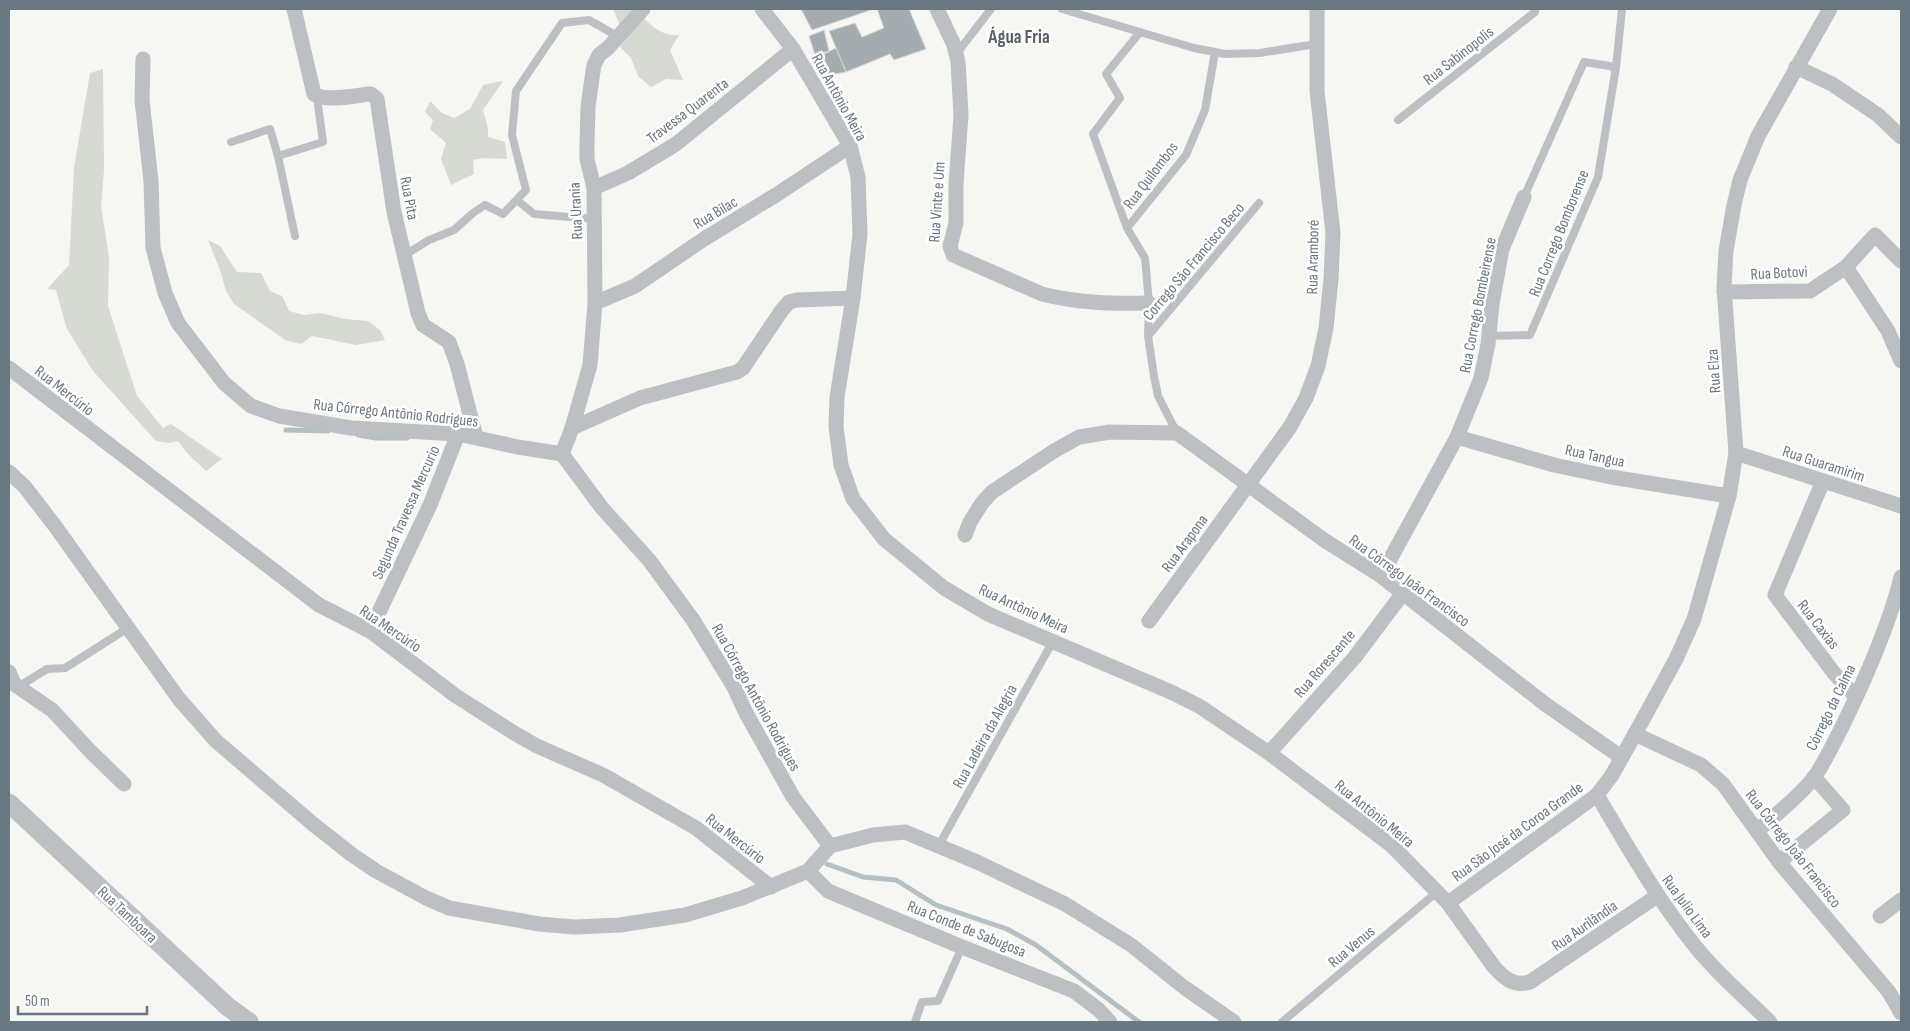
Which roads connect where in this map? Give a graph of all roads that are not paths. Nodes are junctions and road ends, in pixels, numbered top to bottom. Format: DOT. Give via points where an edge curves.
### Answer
graph roads {
  1 [pos="294,9"];
  2 [pos="643,9"];
  3 [pos="762,9"];
  4 [pos="937,9"];
  5 [pos="991,9"];
  6 [pos="1062,9"];
  7 [pos="1317,9"];
  8 [pos="1622,9"];
  9 [pos="1830,9"];
  10 [pos="1535,10"];
  11 [pos="1140,32"];
  12 [pos="619,37"];
  13 [pos="1316,44"];
  14 [pos="793,49"];
  15 [pos="1215,52"];
  16 [pos="956,54"];
  17 [pos="143,59"];
  18 [pos="1616,67"];
  19 [pos="1796,67"];
  20 [pos="317,97"];
  21 [pos="1398,120"];
  22 [pos="1901,137"];
  23 [pos="231,142"];
  24 [pos="850,146"];
  25 [pos="278,156"];
  26 [pos="594,188"];
  27 [pos="1524,198"];
  28 [pos="517,200"];
  29 [pos="1259,203"];
  30 [pos="594,219"];
  31 [pos="1127,228"];
  32 [pos="295,236"];
  33 [pos="404,255"];
  34 [pos="1901,260"];
  35 [pos="1846,267"];
  36 [pos="1724,292"];
  37 [pos="853,298"];
  38 [pos="595,303"];
  39 [pos="1150,303"];
  40 [pos="1148,336"];
  41 [pos="1489,336"];
  42 [pos="1901,361"];
  43 [pos="9,368"];
  44 [pos="572,428"];
  45 [pos="1177,432"];
  46 [pos="458,434"];
  47 [pos="476,436"];
  48 [pos="1457,437"];
  49 [pos="1736,453"];
  50 [pos="562,454"];
  51 [pos="9,472"];
  52 [pos="1824,481"];
  53 [pos="1247,485"];
  54 [pos="1729,496"];
  55 [pos="1901,506"];
  56 [pos="965,535"];
  57 [pos="1381,576"];
  58 [pos="1901,577"];
  59 [pos="1403,593"];
  60 [pos="1149,621"];
  61 [pos="128,628"];
  62 [pos="370,631"];
  63 [pos="1054,641"];
  64 [pos="9,672"];
  65 [pos="18,687"];
  66 [pos="1856,697"];
  67 [pos="1635,734"];
  68 [pos="1269,753"];
  69 [pos="1622,757"];
  70 [pos="1814,777"];
  71 [pos="124,784"];
  72 [pos="1597,795"];
  73 [pos="9,803"];
  74 [pos="1757,831"];
  75 [pos="938,845"];
  76 [pos="830,846"];
  77 [pos="1779,862"];
  78 [pos="808,871"];
  79 [pos="771,887"];
  80 [pos="1437,892"];
  81 [pos="1657,896"];
  82 [pos="1901,900"];
  83 [pos="1448,903"];
  84 [pos="1880,916"];
  85 [pos="962,947"];
  86 [pos="1530,982"];
  87 [pos="1901,1014"];
  88 [pos="249,1022"];
  89 [pos="915,1022"];
  90 [pos="1110,1022"];
  91 [pos="1234,1022"];
  92 [pos="1282,1022"];
  93 [pos="1770,1022"];
  1 -- 20 [label="street" via="312,91"];
  2 -- 12 [label="street, Rua Urania"];
  3 -- 14 [label="street, Rua Antônio Meira"];
  4 -- 16 [label="street, Rua Vinte e Um"];
  5 -- 16 [label="lane"];
  6 -- 11 [label="lane"];
  7 -- 13 [label="street, Rua Aramboré"];
  8 -- 18 [label="lane, Rua Corrego Bomborense"];
  9 -- 19 [label="street, Rua Elza"];
  10 -- 21 [label="lane, Rua Sabinopolis"];
  11 -- 15 [label="lane"];
  11 -- 31 [label="lane, Rua Córrego João Francisco" via="1106,74 1120,98 1093,134"];
  12 -- 26 [label="street, Rua Urania" via="599,55 594,65 587,144"];
  12 -- 28 [label="lane" via="589,20 562,23 516,91 512,135 526,190"];
  13 -- 15 [label="lane" via="1260,53"];
  13 -- 53 [label="street, Rua Aramboré" via="1317,91 1332,233 1326,328 1318,366 1306,398 1290,427"];
  14 -- 24 [label="street, Rua Antônio Meira"];
  14 -- 26 [label="street, Travessa Quarenta" via="676,144 628,173"];
  15 -- 31 [label="lane, Rua Quilombos" via="1205,110 1186,155"];
  16 -- 39 [label="street, Rua Vinte e Um" via="961,114 956,222 950,246 953,255 1056,298 1109,304"];
  17 -- 46 [label="street, Rua Córrego Antônio Rodrigues" via="142,100 151,181 153,248 165,293 178,323 224,383 251,406 280,416 351,428"];
  18 -- 27 [label="lane, Rua Corrego Bombeirense" via="1584,62"];
  18 -- 41 [label="lane, Rua Corrego Bomborense" via="1598,177 1530,335"];
  19 -- 22 [label="street" via="1832,84 1878,115"];
  19 -- 36 [label="street, Rua Elza" via="1758,136 1740,180 1726,250"];
  20 -- 25 [label="lane" via="322,142"];
  20 -- 33 [label="street, Rua Pita" via="371,94 376,99"];
  23 -- 25 [label="lane" via="270,129"];
  24 -- 37 [label="street, Rua Antônio Meira" via="858,177 860,234"];
  24 -- 38 [label="street, Rua Bilac" via="635,286"];
  25 -- 32 [label="lane"];
  26 -- 30 [label="street, Rua Urania"];
  27 -- 41 [label="street, Rua Corrego Bombeirense" via="1502,250"];
  28 -- 30 [label="lane" via="534,214"];
  28 -- 33 [label="lane" via="503,214 486,205 454,230 428,240"];
  29 -- 40 [label="lane, Corrego São Francisco Beco"];
  30 -- 38 [label="street, Rua Urania"];
  31 -- 39 [label="lane, Rua Córrego João Francisco" via="1145,258"];
  33 -- 47 [label="street, Rua Pita" via="423,325 449,342 453,352"];
  34 -- 35 [label="street, Rua Botovi" via="1875,235"];
  35 -- 36 [label="street, Rua Botovi" via="1810,291"];
  35 -- 42 [label="street" via="1888,331"];
  36 -- 49 [label="street, Rua Elza"];
  37 -- 44 [label="street" via="789,302 737,372 640,398"];
  37 -- 63 [label="street, Rua Antônio Meira" via="837,397 836,427 841,465 852,499 884,540 944,588 988,614"];
  38 -- 44 [label="street, Rua Urania" via="590,365"];
  39 -- 40 [label="lane, Rua Córrego João Francisco"];
  40 -- 45 [label="lane, Rua Córrego João Francisco" via="1158,396"];
  41 -- 48 [label="street, Rua Corrego Bombeirense" via="1481,378"];
  43 -- 62 [label="street, Rua Mercúrio" via="319,605"];
  44 -- 50 [label="street, Rua Urania"];
  45 -- 53 [label="street, Rua Córrego João Francisco"];
  45 -- 56 [label="street" via="1098,433 1079,437 992,492 970,522"];
  46 -- 47 [label="street, Rua Córrego Antônio Rodrigues"];
  46 -- 62 [label="street, Segunda Travessa Mercurio" via="430,505"];
  47 -- 50 [label="street, Rua Córrego Antônio Rodrigues"];
  48 -- 54 [label="street, Rua Tangua" via="1611,478"];
  48 -- 57 [label="street, Rua Corrego Bombeirense"];
  49 -- 52 [label="street, Rua Guaramirim"];
  49 -- 54 [label="street, Rua Elza"];
  50 -- 76 [label="street, Rua Córrego Antônio Rodrigues" via="694,620 734,687 784,784"];
  51 -- 61 [label="street" via="55,526"];
  52 -- 55 [label="street, Rua Guaramirim"];
  52 -- 66 [label="street, Rua Caxias" via="1775,595"];
  53 -- 57 [label="street, Rua Córrego João Francisco"];
  53 -- 60 [label="street, Rua Arapona"];
  54 -- 67 [label="street, Rua Elza" via="1694,619"];
  57 -- 59 [label="street, Rua Córrego João Francisco"];
  58 -- 66 [label="street, Córrego da Calma" via="1878,647"];
  59 -- 68 [label="street, Rua Rorescente" via="1355,657"];
  59 -- 69 [label="street, Rua Córrego João Francisco" via="1545,704"];
  61 -- 65 [label="lane" via="65,668 47,669"];
  61 -- 79 [label="street" via="179,699 216,741 312,824 357,858 394,881 449,908 539,924 620,925 685,915"];
  62 -- 79 [label="street, Rua Mercúrio" via="456,696 514,733 603,775 696,828"];
  63 -- 68 [label="street, Rua Antônio Meira" via="1199,706"];
  63 -- 75 [label="lane, Rua Ladeira da Alegria"];
  64 -- 65 [label="street"];
  65 -- 71 [label="street" via="52,710"];
  66 -- 70 [label="street, Córrego da Calma"];
  67 -- 69 [label="street, Rua São José da Coroa Grande"];
  67 -- 74 [label="street, Rua Córrego João Francisco" via="1701,765 1724,784"];
  68 -- 80 [label="street, Rua Antônio Meira" via="1392,845"];
  69 -- 72 [label="street, Rua São José da Coroa Grande"];
  70 -- 74 [label="street, Córrego da Calma" via="1798,796"];
  70 -- 77 [label="street" via="1843,810"];
  72 -- 81 [label="street, Rua Julio Lima"];
  72 -- 83 [label="street, Rua São José da Coroa Grande"];
  73 -- 88 [label="street, Rua Tamboara" via="228,1007"];
  74 -- 77 [label="street, Rua Córrego João Francisco"];
  75 -- 76 [label="street" via="905,832 873,835"];
  75 -- 91 [label="street" via="1065,904 1131,945"];
  76 -- 78 [label="street"];
  77 -- 87 [label="street, Rua Córrego João Francisco" via="1889,992"];
  78 -- 79 [label="street"];
  78 -- 85 [label="street, Rua Conde de Sabugosa" via="828,890"];
  80 -- 83 [label="street, Rua Antônio Meira"];
  80 -- 92 [label="lane, Rua Venus"];
  81 -- 86 [label="street, Rua Aurilândia"];
  81 -- 93 [label="street, Rua Julio Lima" via="1696,947"];
  82 -- 84 [label="street"];
  83 -- 86 [label="street, Rua Antônio Meira" via="1501,975 1521,985"];
  85 -- 89 [label="lane" via="938,1001 922,1002"];
  85 -- 90 [label="street, Rua Conde de Sabugosa" via="1074,991"];
}
